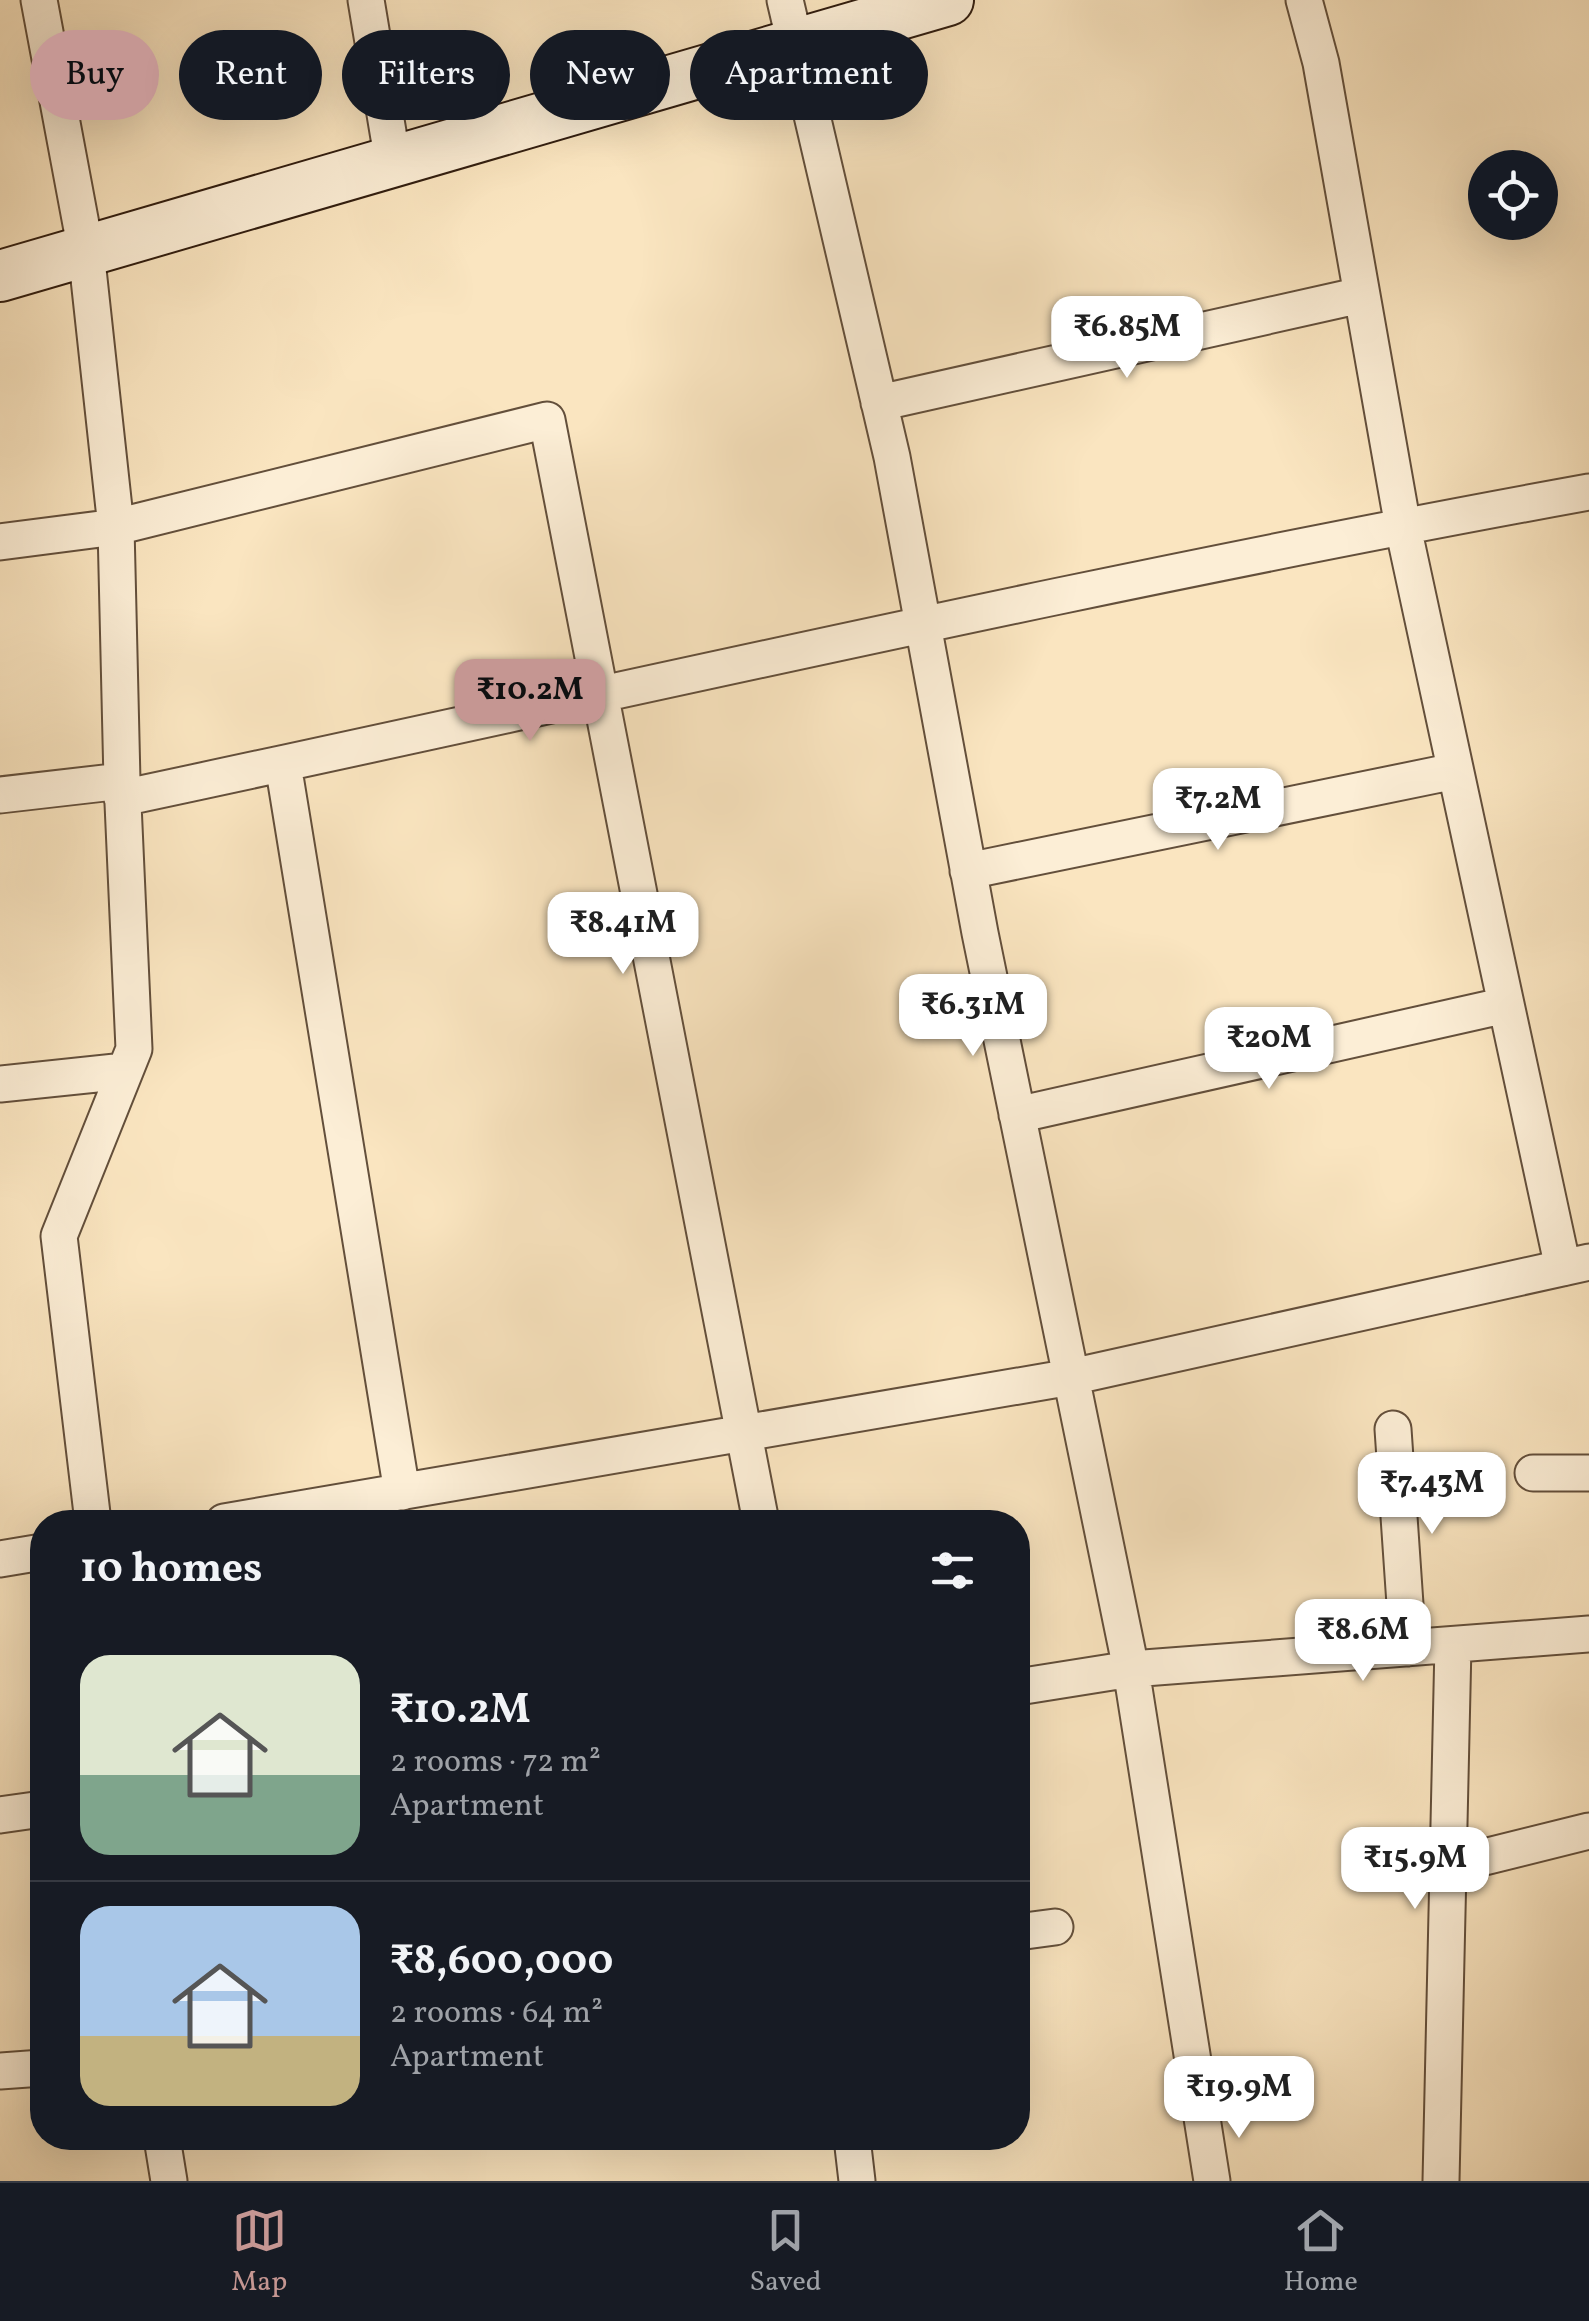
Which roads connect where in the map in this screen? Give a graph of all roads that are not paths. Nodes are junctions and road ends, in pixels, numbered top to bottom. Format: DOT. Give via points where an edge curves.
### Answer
graph roads {
  1 [pos="39,0"];
  2 [pos="366,0"];
  3 [pos="948,0"];
  4 [pos="1304,0"];
  5 [pos="790,22"];
  6 [pos="393,162"];
  7 [pos="86,252"];
  8 [pos="0,276"];
  9 [pos="1362,295"];
  10 [pos="879,403"];
  11 [pos="1589,492"];
  12 [pos="116,527"];
  13 [pos="1403,527"];
  14 [pos="0,542"];
  15 [pos="923,622"];
  16 [pos="600,696"];
  17 [pos="283,764"];
  18 [pos="1455,770"];
  19 [pos="122,789"];
  20 [pos="0,796"];
  21 [pos="968,871"];
  22 [pos="1506,1004"];
  23 [pos="125,1071"];
  24 [pos="0,1084"];
  25 [pos="1017,1115"];
  26 [pos="1576,1265"];
  27 [pos="1071,1377"];
  28 [pos="1392,1429"];
  29 [pos="746,1434"];
  30 [pos="1533,1473"];
  31 [pos="1589,1473"];
  32 [pos="402,1492"];
  33 [pos="92,1510"];
  34 [pos="295,1510"];
  35 [pos="758,1510"];
  36 [pos="30,1554"];
  37 [pos="0,1560"];
  38 [pos="1589,1634"];
  39 [pos="1454,1645"];
  40 [pos="1408,1648"];
  41 [pos="1131,1670"];
  42 [pos="1030,1685"];
  43 [pos="30,1811"];
  44 [pos="0,1815"];
  45 [pos="1589,1831"];
  46 [pos="1448,1866"];
  47 [pos="1056,1928"];
  48 [pos="1030,1931"];
  49 [pos="30,2069"];
  50 [pos="0,2071"];
  51 [pos="164,2150"];
  52 [pos="853,2150"];
  53 [pos="169,2181"];
  54 [pos="857,2181"];
  55 [pos="1212,2181"];
  56 [pos="1441,2181"];
  1 -- 7 [label="street"];
  2 -- 6 [label="street"];
  3 -- 5 [label="street"];
  4 -- 9 [label="street"];
  5 -- 6 [label="street"];
  5 -- 10 [label="street"];
  6 -- 7 [label="street"];
  7 -- 8 [label="street"];
  7 -- 12 [label="street"];
  9 -- 10 [label="street"];
  9 -- 13 [label="street"];
  10 -- 15 [label="street"];
  11 -- 13 [label="street"];
  12 -- 14 [label="street"];
  12 -- 16 [label="street" via="547,420"];
  12 -- 19 [label="street"];
  13 -- 15 [label="street"];
  13 -- 18 [label="street"];
  15 -- 16 [label="street"];
  15 -- 21 [label="street"];
  16 -- 17 [label="street"];
  16 -- 29 [label="street"];
  17 -- 19 [label="street"];
  17 -- 32 [label="street"];
  18 -- 21 [label="street"];
  18 -- 22 [label="street"];
  19 -- 20 [label="street"];
  19 -- 23 [label="street" via="134,1049"];
  21 -- 25 [label="street"];
  22 -- 25 [label="street"];
  22 -- 26 [label="street"];
  23 -- 24 [label="street"];
  23 -- 33 [label="street" via="59,1236"];
  25 -- 27 [label="street"];
  26 -- 27 [label="street"];
  27 -- 29 [label="street"];
  27 -- 41 [label="street"];
  28 -- 40 [label="street"];
  29 -- 32 [label="street"];
  29 -- 35 [label="street"];
  30 -- 31 [label="street"];
  32 -- 34 [label="street"];
  36 -- 37 [label="street"];
  38 -- 39 [label="street"];
  39 -- 40 [label="street"];
  39 -- 46 [label="street"];
  40 -- 41 [label="street"];
  41 -- 42 [label="street"];
  41 -- 55 [label="street"];
  43 -- 44 [label="street"];
  45 -- 46 [label="street"];
  46 -- 56 [label="street"];
  47 -- 48 [label="street"];
  49 -- 50 [label="street"];
  51 -- 53 [label="street"];
  52 -- 54 [label="street"];
}
